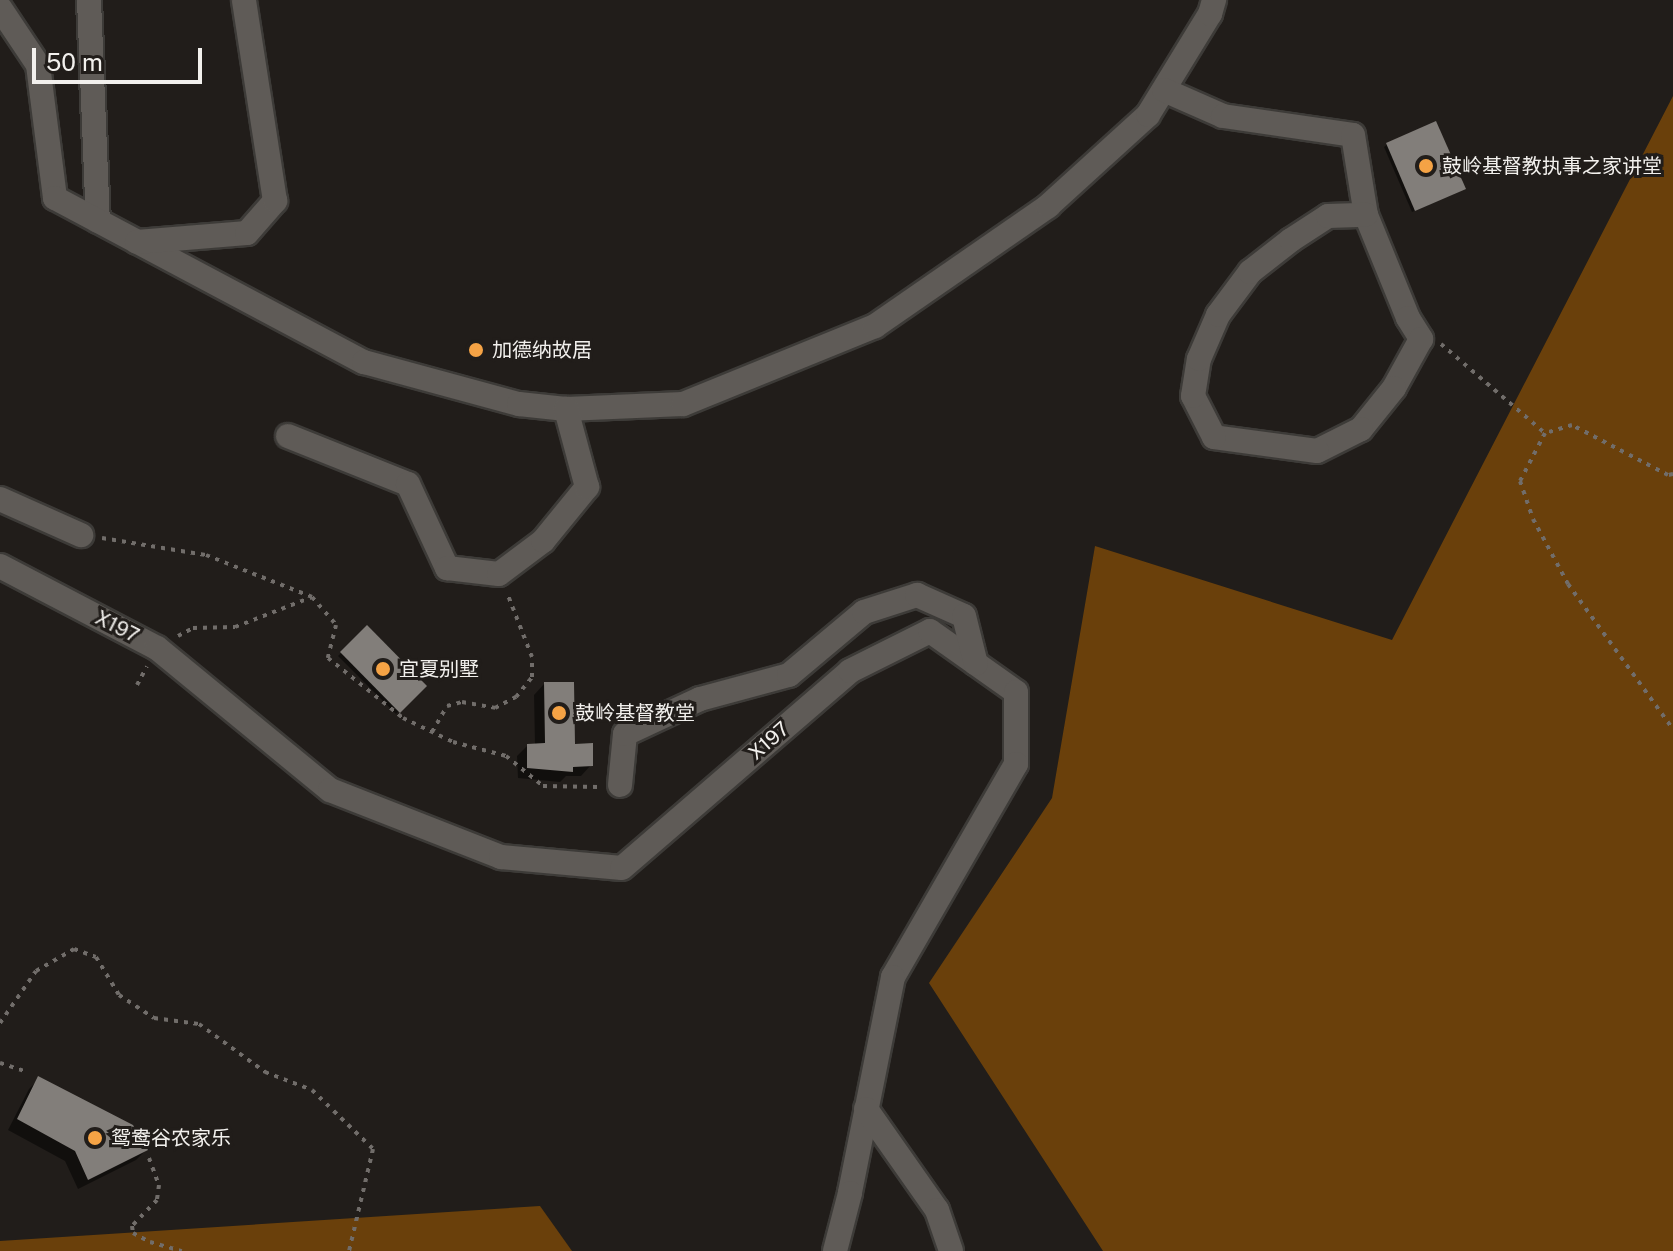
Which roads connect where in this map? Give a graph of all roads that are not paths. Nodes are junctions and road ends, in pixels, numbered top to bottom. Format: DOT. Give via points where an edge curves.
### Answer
graph roads {
  1 [pos="89,0"];
  2 [pos="244,0"];
  3 [pos="1214,0"];
  4 [pos="0,8"];
  5 [pos="1164,90"];
  6 [pos="1366,215"];
  7 [pos="98,221"];
  8 [pos="137,242"];
  9 [pos="566,409"];
  10 [pos="288,436"];
  11 [pos="0,499"];
  12 [pos="81,535"];
  13 [pos="0,566"];
  14 [pos="976,664"];
  15 [pos="620,785"];
  16 [pos="866,1109"];
  17 [pos="835,1251"];
  18 [pos="951,1251"];
  1 -- 7 [label="street"];
  2 -- 8 [label="street" via="275,201 247,233"];
  3 -- 5 [label="street"];
  4 -- 7 [label="street" via="38,65 55,198"];
  5 -- 6 [label="street" via="1223,116 1353,135"];
  5 -- 9 [label="street" via="1148,115 1048,206 875,326 683,404"];
  6 -- 6 [label="street" via="1421,339 1394,388 1361,429 1317,451 1214,437 1193,396 1199,359 1218,315 1250,272 1328,216"];
  7 -- 8 [label="street"];
  8 -- 9 [label="street" via="364,362 519,404"];
  9 -- 10 [label="street" via="587,487 543,541 499,574 447,568 408,484"];
  11 -- 12 [label="street"];
  13 -- 14 [label="street, X197 / X197" via="157,648 330,790 501,857 622,868 850,671 930,631"];
  14 -- 15 [label="street" via="964,616 917,595 864,612 789,675 700,699 625,734"];
  14 -- 16 [label="street, X197 / X197" via="1016,692 1016,764 893,977"];
  16 -- 17 [label="street, X197 / X197"];
  16 -- 18 [label="street" via="937,1210"];
}
